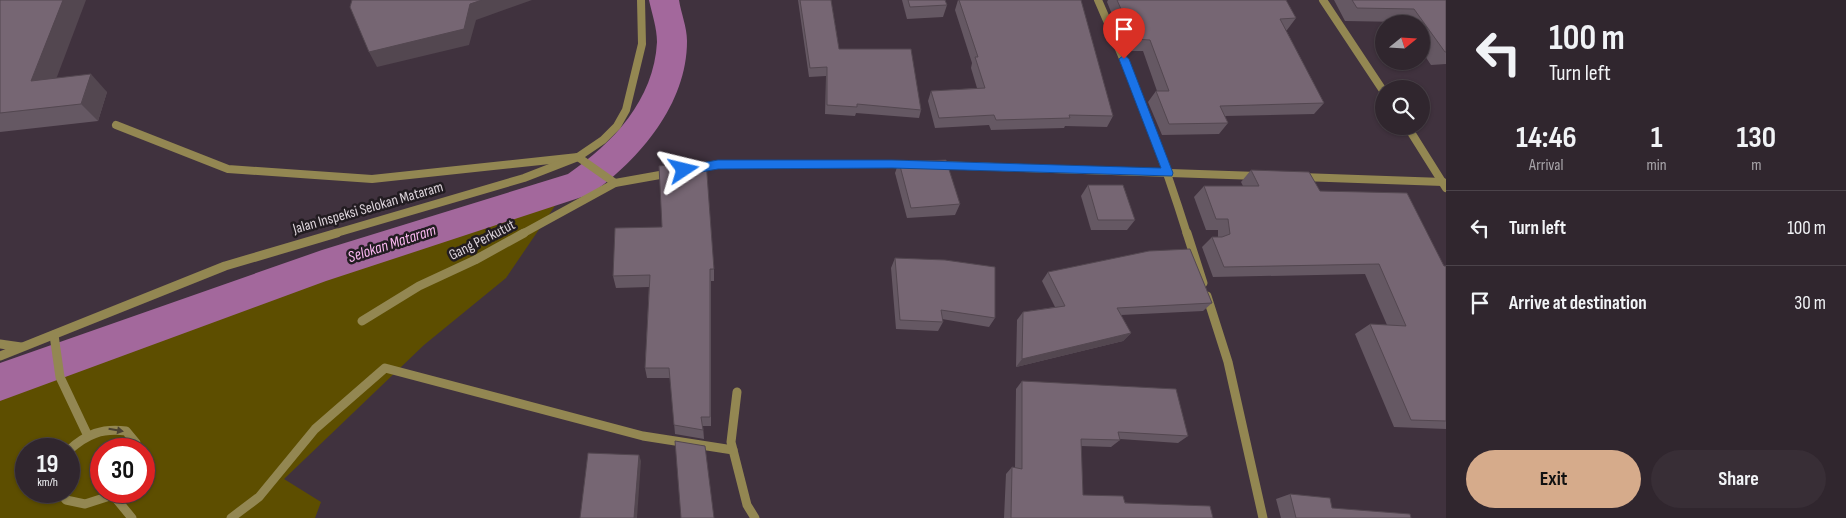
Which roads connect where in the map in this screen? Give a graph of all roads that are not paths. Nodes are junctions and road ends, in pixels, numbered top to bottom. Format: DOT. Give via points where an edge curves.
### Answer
graph roads {
  1 [pos="641,0"];
  2 [pos="1098,0"];
  3 [pos="1323,0"];
  4 [pos="1376,80"];
  5 [pos="116,125"];
  6 [pos="1413,135"];
  7 [pos="578,157"];
  8 [pos="922,165"];
  9 [pos="932,165"];
  10 [pos="1168,173"];
  11 [pos="1266,176"];
  12 [pos="1296,177"];
  13 [pos="615,183"];
  14 [pos="1445,185"];
  15 [pos="362,321"];
  16 [pos="54,335"];
  17 [pos="0,344"];
  18 [pos="21,348"];
  19 [pos="0,356"];
  20 [pos="737,392"];
  21 [pos="87,434"];
  22 [pos="131,438"];
  23 [pos="80,440"];
  24 [pos="734,450"];
  25 [pos="122,503"];
  26 [pos="132,518"];
  27 [pos="231,518"];
  28 [pos="755,518"];
  29 [pos="1263,518"];
  1 -- 7 [label="street, Jalan Inspeksi Selokan Mataram" via="642,44 626,110 617,126 603,140"];
  2 -- 10 [label="street" via="1131,74"];
  3 -- 4 [label="street"];
  5 -- 7 [label="street" via="228,169 372,179"];
  6 -- 14 [label="street"];
  7 -- 13 [label="street"];
  7 -- 16 [label="street, Jalan Inspeksi Selokan Mataram" via="524,178 224,266"];
  8 -- 13 [label="street, Gang Perkutut" via="718,164"];
  9 -- 10 [label="street"];
  10 -- 11 [label="street"];
  10 -- 29 [label="street" via="1228,362"];
  12 -- 14 [label="street"];
  13 -- 15 [label="street, Gang Perkutut" via="476,260 419,286"];
  16 -- 18 [label="street, Jalan Inspeksi Selokan Mataram"];
  16 -- 21 [label="street" via="59,372"];
  17 -- 18 [label="street"];
  18 -- 19 [label="street, Jalan Inspeksi Selokan Mataram"];
  20 -- 24 [label="street" via="731,442"];
  21 -- 22 [label="street, one-way" via="108,428 126,431"];
  21 -- 23 [label="street"];
  24 -- 27 [label="street" via="643,436 385,368 315,429 259,497"];
  24 -- 28 [label="street" via="747,505"];
  25 -- 26 [label="street"];
}
